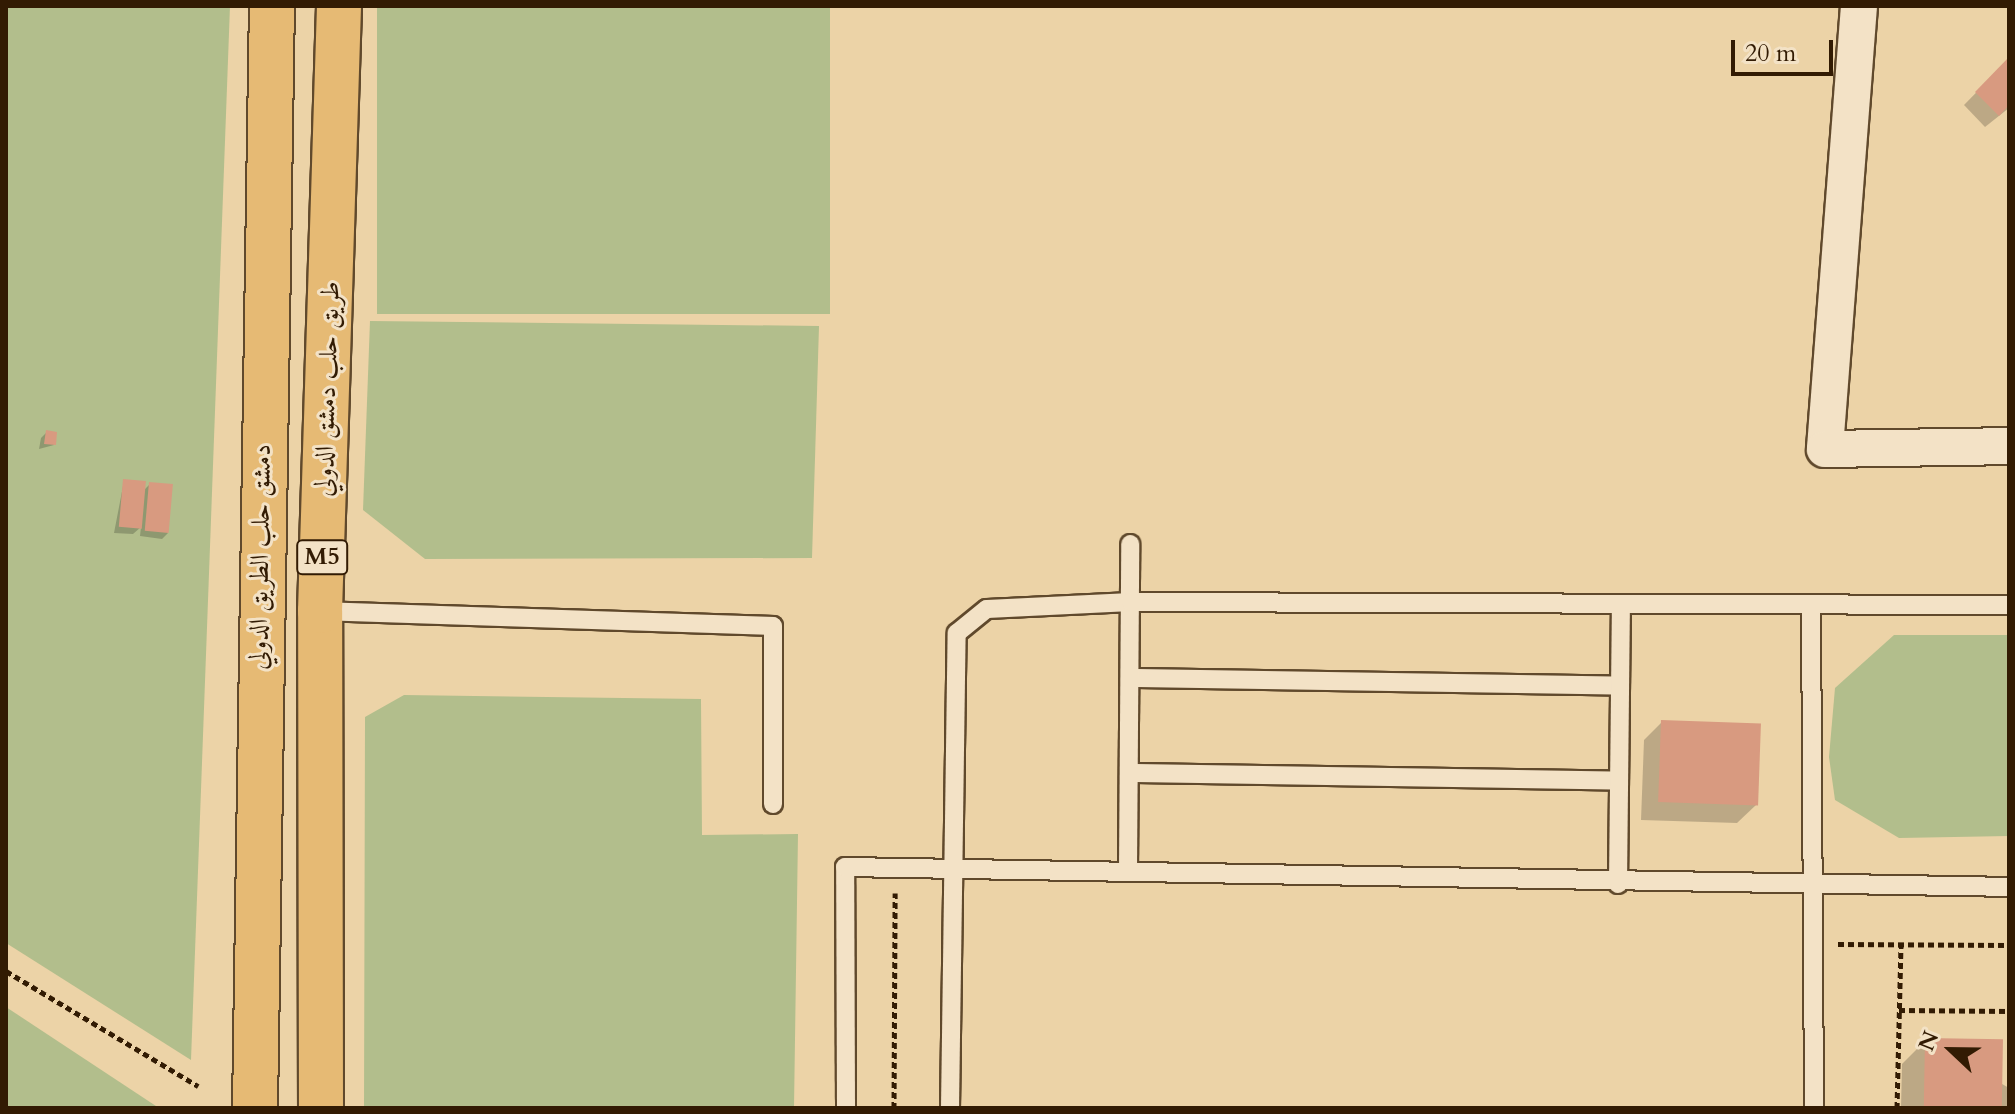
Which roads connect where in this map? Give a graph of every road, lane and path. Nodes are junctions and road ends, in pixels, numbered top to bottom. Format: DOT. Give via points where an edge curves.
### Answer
graph roads {
  1 [pos="272,6"];
  2 [pos="339,6"];
  3 [pos="1859,6"];
  4 [pos="2009,446"];
  5 [pos="1130,544"];
  6 [pos="1131,602"];
  7 [pos="1621,604"];
  8 [pos="1811,604"];
  9 [pos="2009,605"];
  10 [pos="320,611"];
  11 [pos="1130,678"];
  12 [pos="1620,686"];
  13 [pos="1129,773"];
  14 [pos="1619,781"];
  15 [pos="773,804"];
  16 [pos="954,866"];
  17 [pos="895,867"];
  18 [pos="1128,871"];
  19 [pos="1618,884"];
  20 [pos="2009,887"];
  21 [pos="1813,889"];
  22 [pos="1813,944"];
  23 [pos="1901,944"];
  24 [pos="2009,945"];
  25 [pos="6,971"];
  26 [pos="1899,1010"];
  27 [pos="2009,1011"];
  28 [pos="198,1086"];
  29 [pos="255,1108"];
  30 [pos="321,1108"];
  31 [pos="846,1108"];
  32 [pos="894,1108"];
  33 [pos="950,1108"];
  34 [pos="1814,1108"];
  35 [pos="1897,1108"];
  1 -- 29 [label="highway, دمشق حلب الطريق الدولي / M5"];
  2 -- 10 [label="highway, طريق حلب دمشق الدولي / M5"];
  3 -- 4 [label="street" via="1825,449"];
  5 -- 6 [label="lane"];
  6 -- 7 [label="lane"];
  6 -- 11 [label="lane"];
  6 -- 16 [label="lane" via="987,609 957,633"];
  7 -- 8 [label="lane"];
  7 -- 12 [label="lane"];
  8 -- 9 [label="lane"];
  8 -- 21 [label="lane"];
  10 -- 15 [label="lane" via="773,626"];
  10 -- 30 [label="highway, طريق حلب دمشق الدولي / M5"];
  11 -- 12 [label="lane"];
  11 -- 13 [label="lane"];
  12 -- 14 [label="lane"];
  13 -- 14 [label="lane"];
  13 -- 18 [label="lane"];
  14 -- 19 [label="lane"];
  16 -- 17 [label="lane"];
  16 -- 18 [label="lane"];
  16 -- 33 [label="lane"];
  17 -- 31 [label="lane" via="845,867"];
  17 -- 32 [label="path"];
  18 -- 19 [label="lane"];
  19 -- 21 [label="lane"];
  20 -- 21 [label="lane"];
  21 -- 22 [label="lane"];
  22 -- 23 [label="path"];
  22 -- 34 [label="lane"];
  23 -- 24 [label="path"];
  23 -- 26 [label="path"];
  25 -- 28 [label="path"];
  26 -- 27 [label="path"];
  26 -- 35 [label="path"];
}
